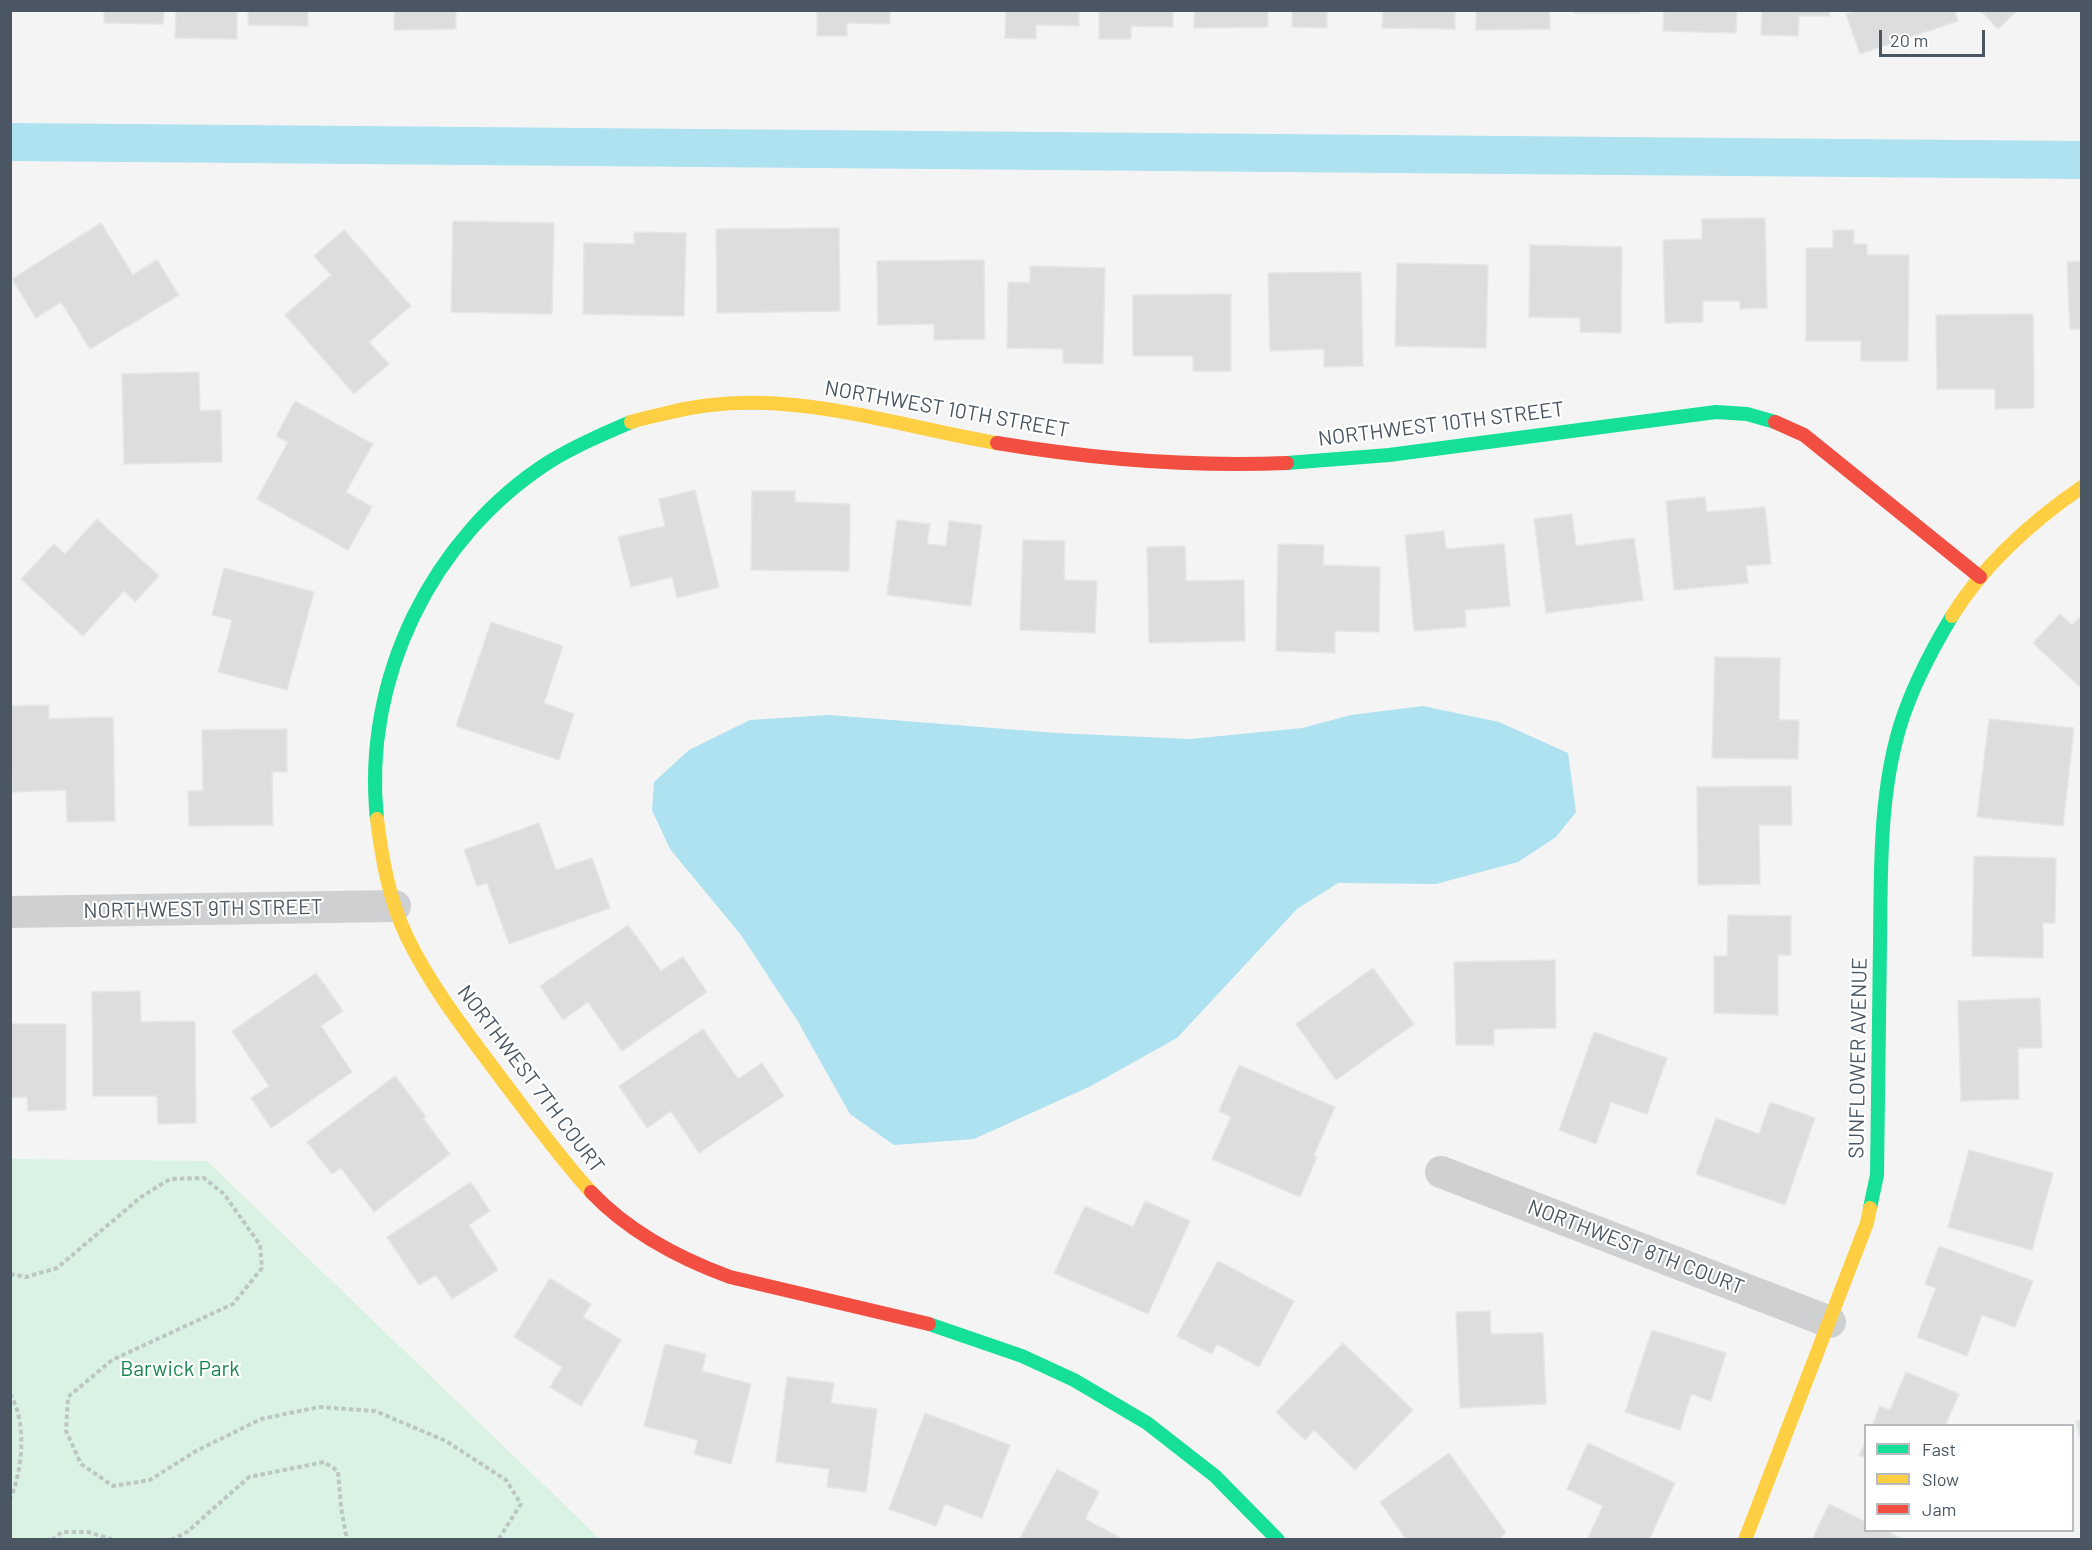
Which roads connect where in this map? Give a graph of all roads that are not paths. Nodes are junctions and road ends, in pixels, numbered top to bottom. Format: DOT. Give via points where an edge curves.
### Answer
graph roads {
  1 [pos="721,402"];
  2 [pos="2082,487"];
  3 [pos="1980,577"];
  4 [pos="395,906"];
  5 [pos="10,912"];
  6 [pos="1441,1172"];
  7 [pos="1830,1322"];
  8 [pos="1278,1539"];
  9 [pos="1745,1539"];
  1 -- 3 [label="street, NORTHWEST 10TH STREET" via="806,404 1006,445 1137,461 1270,464 1376,457 1725,412 1753,415 1804,435"];
  1 -- 4 [label="street, NORTHWEST 7TH COURT" via="680,408 625,424 574,447 526,477 484,514 432,580 405,630 387,683 376,737 374,794 380,849"];
  2 -- 3 [label="street" via="2022,532"];
  3 -- 7 [label="street, SUNFLOWER AVENUE" via="1930,652 1906,707 1890,766 1882,826 1877,1175 1867,1223"];
  4 -- 5 [label="street, NORTHWEST 9TH STREET"];
  4 -- 8 [label="street, NORTHWEST 7TH COURT" via="417,958 447,1006 579,1181 616,1217 659,1246 730,1277 941,1327 1022,1356 1074,1380 1147,1423 1215,1476"];
  6 -- 7 [label="street, NORTHWEST 8TH COURT"];
  7 -- 9 [label="street, SUNFLOWER AVENUE"];
}
